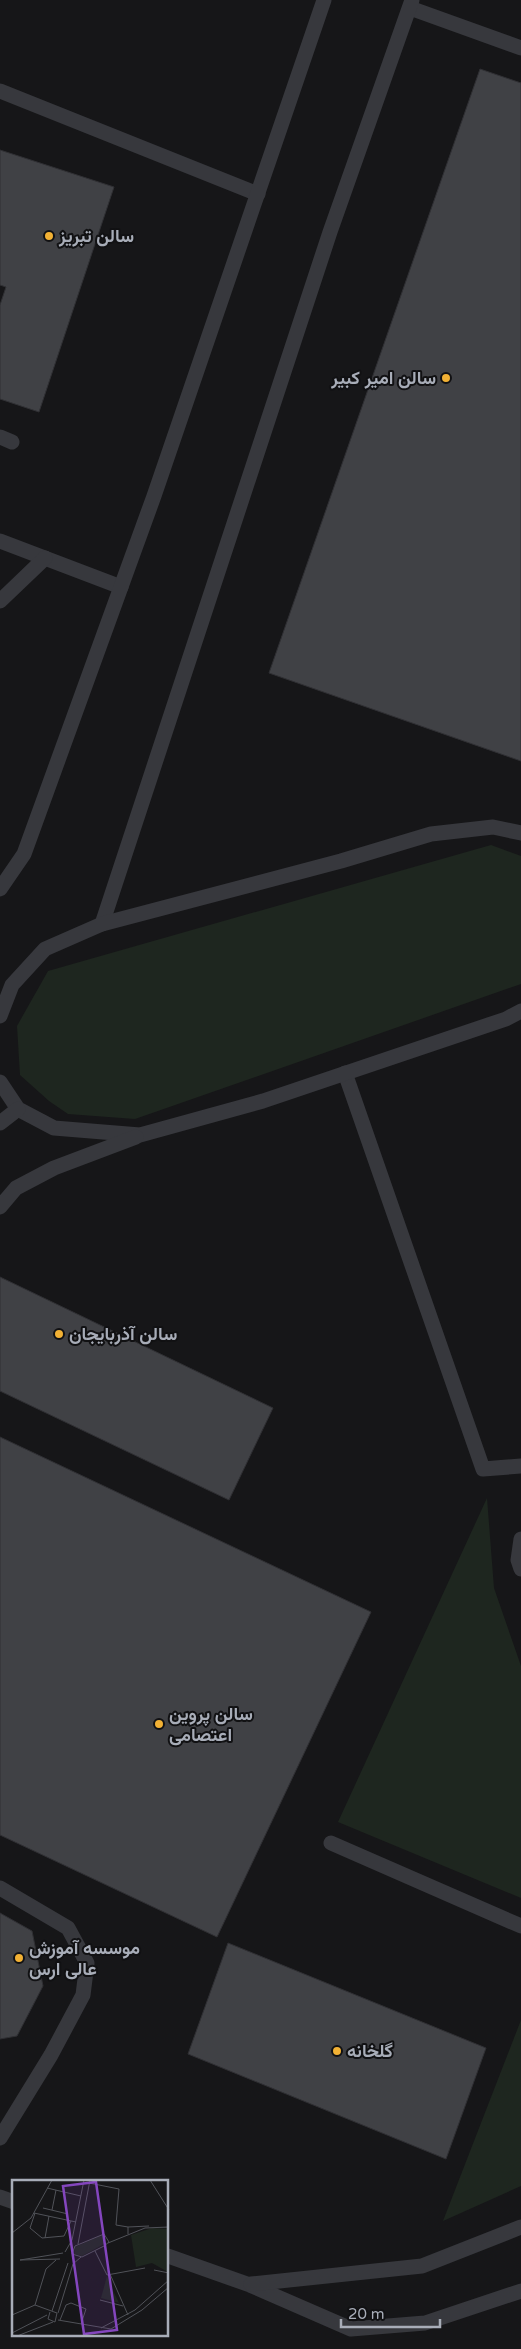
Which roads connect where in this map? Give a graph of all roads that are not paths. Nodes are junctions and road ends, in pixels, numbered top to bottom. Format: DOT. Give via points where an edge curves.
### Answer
graph roads {
  1 [pos="324,0"];
  2 [pos="411,4"];
  3 [pos="521,48"];
  4 [pos="0,91"];
  5 [pos="258,194"];
  6 [pos="0,540"];
  7 [pos="45,558"];
  8 [pos="121,587"];
  9 [pos="0,601"];
  10 [pos="521,833"];
  11 [pos="0,889"];
  12 [pos="102,924"];
  13 [pos="6,988"];
  14 [pos="521,1011"];
  15 [pos="0,1016"];
  16 [pos="345,1073"];
  17 [pos="0,1082"];
  18 [pos="18,1109"];
  19 [pos="0,1123"];
  20 [pos="140,1135"];
  21 [pos="0,1207"];
  22 [pos="521,1466"];
  23 [pos="521,1539"];
  24 [pos="521,1569"];
  25 [pos="331,1844"];
  26 [pos="0,1888"];
  27 [pos="521,1926"];
  28 [pos="0,2138"];
  29 [pos="0,2197"];
  30 [pos="12,2201"];
  31 [pos="521,2227"];
  32 [pos="169,2256"];
  33 [pos="250,2284"];
  34 [pos="521,2291"];
  1 -- 5 [label="lane"];
  2 -- 3 [label="lane"];
  2 -- 12 [label="lane" via="330,232"];
  4 -- 5 [label="lane"];
  5 -- 8 [label="lane"];
  6 -- 7 [label="lane"];
  7 -- 8 [label="lane"];
  7 -- 9 [label="lane"];
  8 -- 11 [label="lane" via="24,854"];
  10 -- 12 [label="lane" via="493,827 432,834"];
  12 -- 13 [label="lane" via="45,948"];
  13 -- 15 [label="lane"];
  14 -- 16 [label="lane" via="506,1019"];
  16 -- 20 [label="lane" via="263,1101"];
  16 -- 22 [label="lane" via="483,1469"];
  17 -- 18 [label="lane"];
  18 -- 19 [label="lane"];
  18 -- 20 [label="lane" via="54,1128"];
  20 -- 21 [label="lane" via="54,1168 16,1188"];
  23 -- 24 [label="lane" via="518,1560"];
  25 -- 27 [label="lane"];
  26 -- 28 [label="lane" via="68,1928 88,1963 83,1995 52,2055"];
  29 -- 30 [label="lane"];
  31 -- 33 [label="lane" via="422,2266"];
  32 -- 33 [label="lane"];
  33 -- 34 [label="lane" via="351,2329 425,2323"];
}
